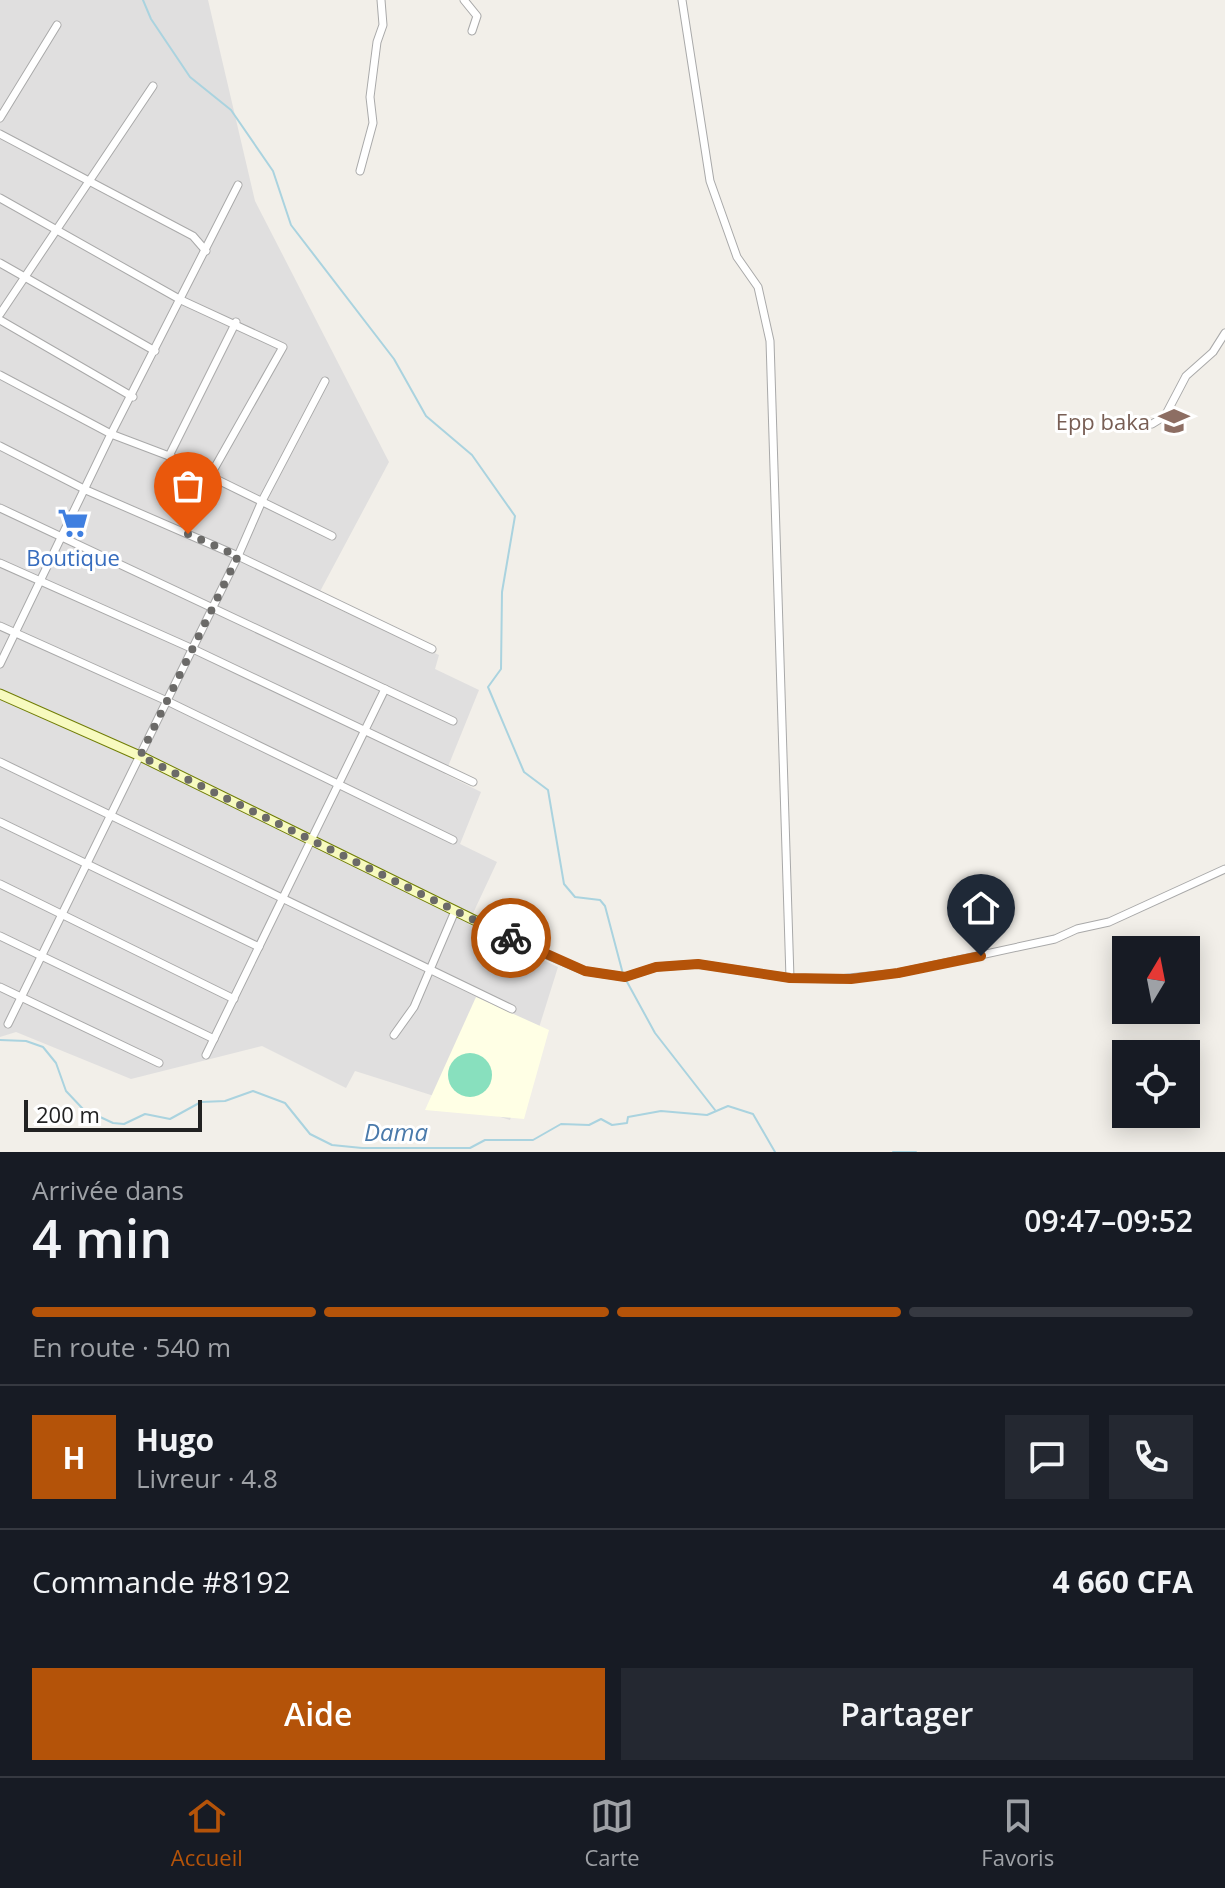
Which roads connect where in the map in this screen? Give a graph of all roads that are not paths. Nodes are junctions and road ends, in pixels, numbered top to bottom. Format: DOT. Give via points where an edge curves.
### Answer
graph roads {
  1 [pos="381,0"];
  2 [pos="464,0"];
  3 [pos="682,0"];
  4 [pos="57,25"];
  5 [pos="472,31"];
  6 [pos="153,86"];
  7 [pos="0,118"];
  8 [pos="0,134"];
  9 [pos="360,171"];
  10 [pos="90,180"];
  11 [pos="238,185"];
  12 [pos="0,198"];
  13 [pos="57,228"];
  14 [pos="206,251"];
  15 [pos="0,263"];
  16 [pos="26,276"];
  17 [pos="181,300"];
  18 [pos="0,317"];
  19 [pos="236,322"];
  20 [pos="1225,333"];
  21 [pos="155,351"];
  22 [pos="0,375"];
  23 [pos="325,381"];
  24 [pos="133,397"];
  25 [pos="1152,424"];
  26 [pos="111,434"];
  27 [pos="0,446"];
  28 [pos="169,456"];
  29 [pos="210,476"];
  30 [pos="86,490"];
  31 [pos="262,501"];
  32 [pos="0,508"];
  33 [pos="332,536"];
  34 [pos="62,540"];
  35 [pos="238,556"];
  36 [pos="0,563"];
  37 [pos="40,583"];
  38 [pos="214,606"];
  39 [pos="0,626"];
  40 [pos="15,634"];
  41 [pos="193,649"];
  42 [pos="432,649"];
  43 [pos="0,664"];
  44 [pos="385,689"];
  45 [pos="0,694"];
  46 [pos="167,701"];
  47 [pos="453,721"];
  48 [pos="365,731"];
  49 [pos="140,756"];
  50 [pos="0,762"];
  51 [pos="473,782"];
  52 [pos="339,784"];
  53 [pos="110,816"];
  54 [pos="0,822"];
  55 [pos="453,840"];
  56 [pos="312,841"];
  57 [pos="87,864"];
  58 [pos="1225,869"];
  59 [pos="0,884"];
  60 [pos="284,897"];
  61 [pos="455,911"];
  62 [pos="62,914"];
  63 [pos="0,936"];
  64 [pos="259,947"];
  65 [pos="533,949"];
  66 [pos="42,956"];
  67 [pos="431,970"];
  68 [pos="790,978"];
  69 [pos="0,987"];
  70 [pos="22,997"];
  71 [pos="234,999"];
  72 [pos="512,1009"];
  73 [pos="8,1024"];
  74 [pos="394,1035"];
  75 [pos="214,1039"];
  76 [pos="206,1055"];
  77 [pos="159,1063"];
  1 -- 9 [label="street" via="383,25 370,97 373,123"];
  2 -- 5 [label="street" via="477,16"];
  3 -- 68 [label="street" via="710,181 737,257 758,287 770,341"];
  4 -- 7 [label="street"];
  6 -- 10 [label="street"];
  8 -- 10 [label="street"];
  10 -- 13 [label="street"];
  10 -- 14 [label="street" via="193,236"];
  11 -- 14 [label="street"];
  12 -- 13 [label="street"];
  13 -- 16 [label="street"];
  13 -- 17 [label="street"];
  14 -- 17 [label="street"];
  15 -- 16 [label="street"];
  16 -- 18 [label="street"];
  16 -- 21 [label="street"];
  17 -- 19 [label="street"];
  17 -- 21 [label="street"];
  18 -- 24 [label="street"];
  19 -- 28 [label="street"];
  19 -- 29 [label="street" via="283,347"];
  20 -- 25 [label="street" via="1186,376 1165,416"];
  21 -- 24 [label="street"];
  22 -- 26 [label="street"];
  23 -- 31 [label="street"];
  24 -- 26 [label="street"];
  26 -- 28 [label="street"];
  26 -- 30 [label="street"];
  27 -- 30 [label="street"];
  28 -- 29 [label="street"];
  29 -- 31 [label="street"];
  30 -- 34 [label="street"];
  30 -- 35 [label="street"];
  31 -- 33 [label="street"];
  31 -- 35 [label="street"];
  32 -- 34 [label="street"];
  34 -- 37 [label="street"];
  34 -- 38 [label="street"];
  35 -- 38 [label="street"];
  35 -- 42 [label="street"];
  36 -- 37 [label="street"];
  37 -- 40 [label="street"];
  37 -- 41 [label="street"];
  38 -- 41 [label="street"];
  38 -- 44 [label="street"];
  39 -- 40 [label="street"];
  40 -- 43 [label="street"];
  40 -- 46 [label="street"];
  41 -- 46 [label="street"];
  41 -- 48 [label="street"];
  44 -- 47 [label="street"];
  44 -- 48 [label="street"];
  45 -- 49 [label="street"];
  46 -- 49 [label="street"];
  46 -- 52 [label="street"];
  48 -- 51 [label="street"];
  48 -- 52 [label="street"];
  49 -- 53 [label="street"];
  49 -- 56 [label="street"];
  50 -- 53 [label="street"];
  52 -- 55 [label="street"];
  52 -- 56 [label="street"];
  53 -- 57 [label="street"];
  53 -- 60 [label="street"];
  54 -- 57 [label="street"];
  56 -- 60 [label="street"];
  56 -- 61 [label="street"];
  57 -- 62 [label="street"];
  57 -- 64 [label="street"];
  58 -- 68 [label="street" via="1109,922 1016,950 878,977"];
  59 -- 62 [label="street"];
  60 -- 64 [label="street"];
  60 -- 67 [label="street"];
  61 -- 65 [label="street"];
  61 -- 67 [label="street"];
  62 -- 66 [label="street"];
  62 -- 71 [label="street"];
  63 -- 66 [label="street"];
  64 -- 71 [label="street"];
  65 -- 68 [label="street" via="585,971 625,977 656,967 698,964"];
  66 -- 70 [label="street"];
  66 -- 75 [label="street"];
  67 -- 72 [label="street"];
  67 -- 74 [label="street"];
  69 -- 70 [label="street"];
  70 -- 73 [label="street"];
  70 -- 77 [label="street"];
  71 -- 75 [label="street"];
  75 -- 76 [label="street"];
}
